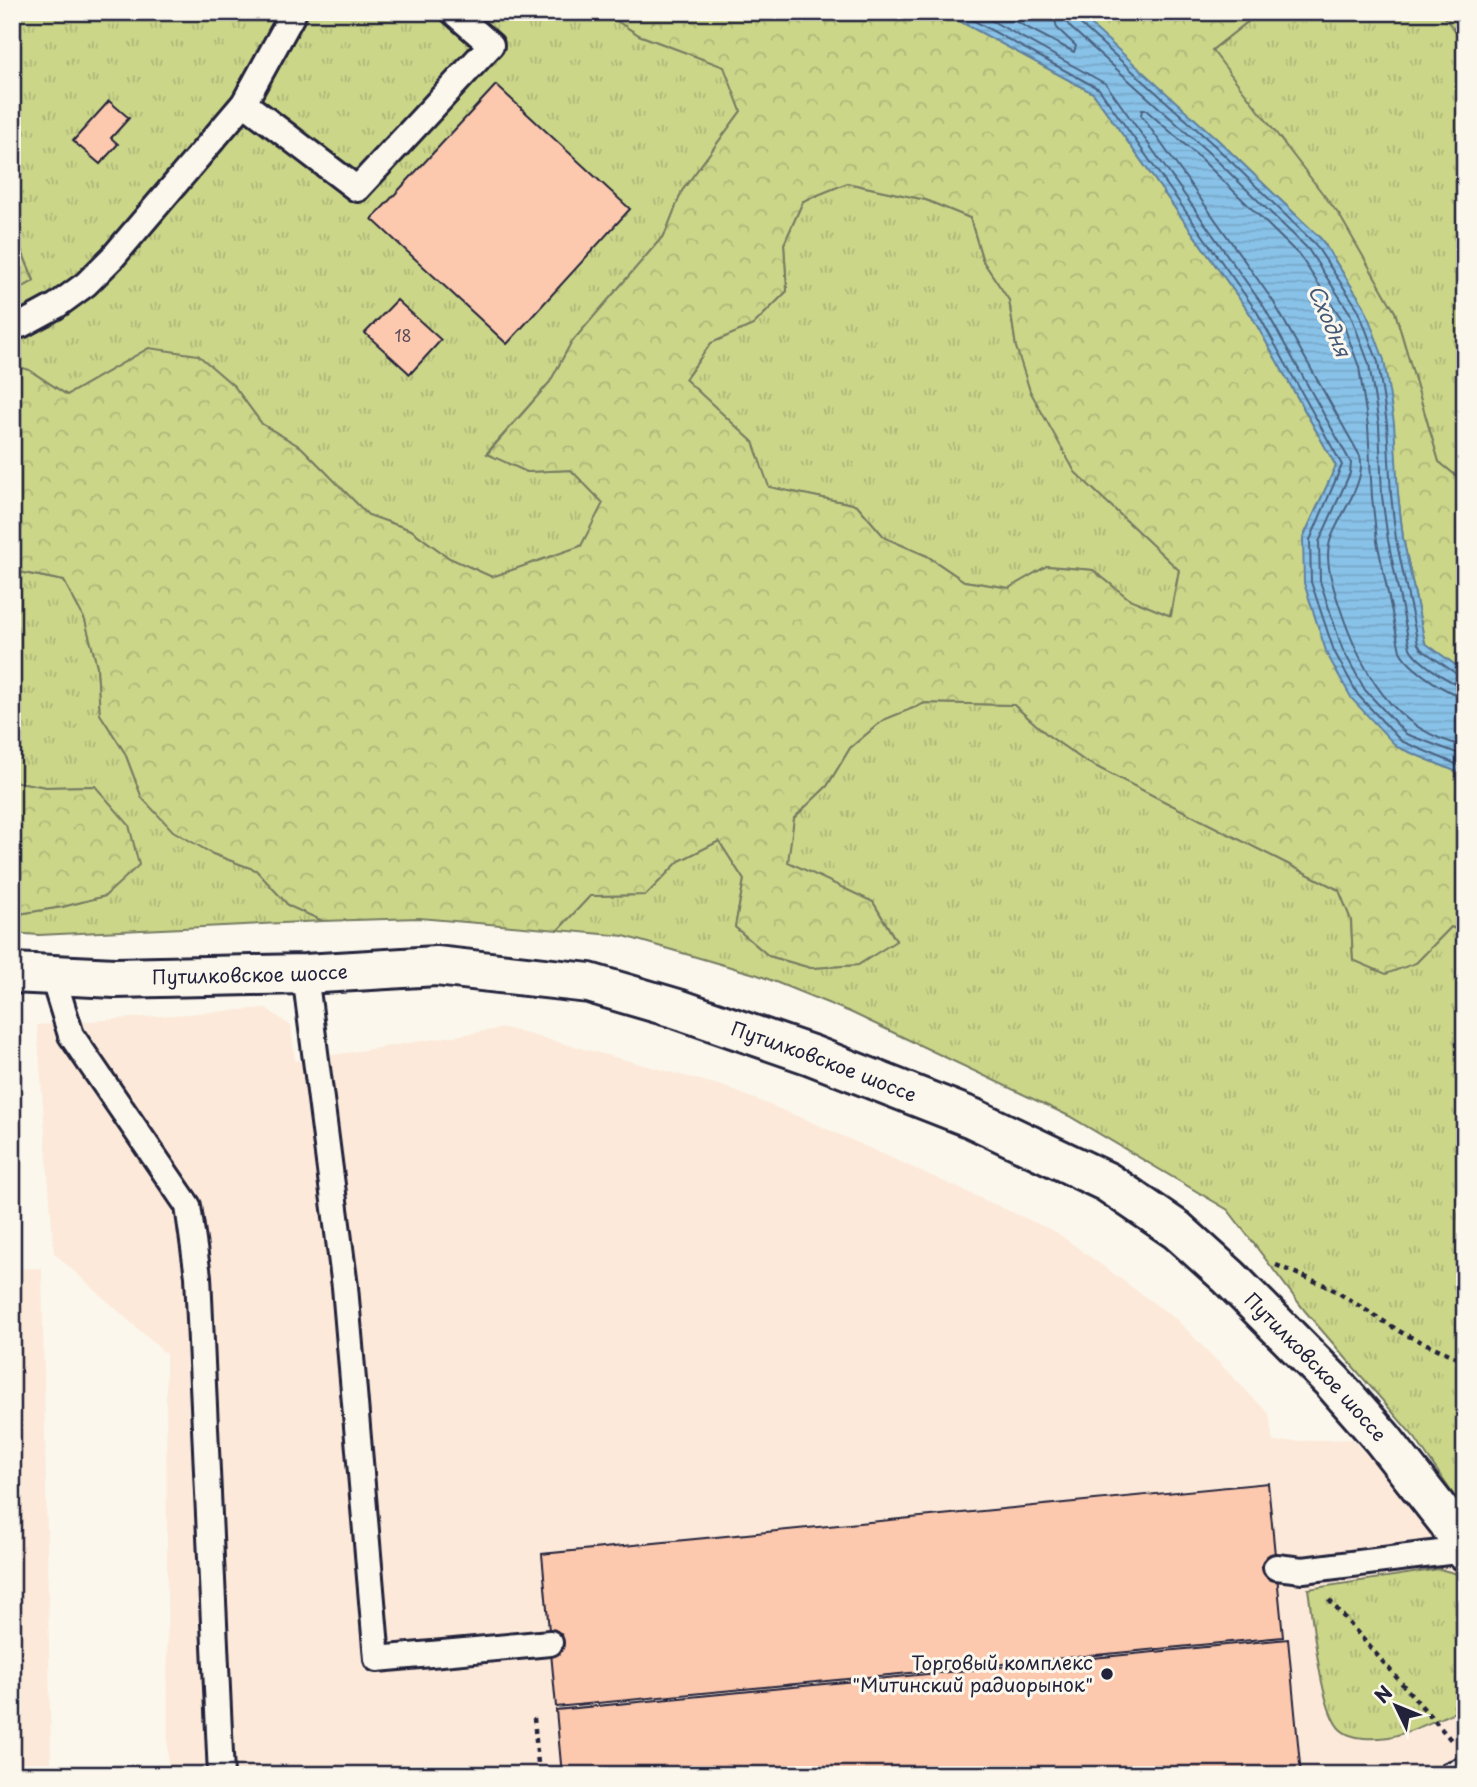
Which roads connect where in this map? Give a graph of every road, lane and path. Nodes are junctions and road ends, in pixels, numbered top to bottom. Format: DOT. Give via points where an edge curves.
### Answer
graph roads {
  1 [pos="293,12"];
  2 [pos="453,12"];
  3 [pos="244,103"];
  4 [pos="12,325"];
  5 [pos="12,973"];
  6 [pos="304,974"];
  7 [pos="53,977"];
  8 [pos="1271,1263"];
  9 [pos="1465,1361"];
  10 [pos="1464,1550"];
  11 [pos="1276,1567"];
  12 [pos="1303,1570"];
  13 [pos="550,1643"];
  14 [pos="534,1718"];
  15 [pos="1456,1746"];
  16 [pos="1465,1769"];
  17 [pos="221,1775"];
  18 [pos="539,1775"];
  19 [pos="1450,1775"];
  1 -- 3 [label="lane"];
  2 -- 3 [label="lane" via="491,45 356,189"];
  3 -- 4 [label="lane" via="86,284 56,306"];
  5 -- 7 [label="street, Путилковское шоссе"];
  6 -- 7 [label="street, Путилковское шоссе"];
  6 -- 10 [label="street, Путилковское шоссе" via="436,966 589,983 824,1060 972,1118 1107,1182 1177,1230 1282,1328 1382,1438 1448,1521"];
  6 -- 13 [label="lane" via="345,1287 377,1659"];
  7 -- 17 [label="lane" via="71,1035 188,1206 198,1276"];
  8 -- 9 [label="path" via="1329,1287 1404,1334"];
  10 -- 12 [label="lane"];
  11 -- 12 [label="lane"];
  12 -- 15 [label="path"];
  14 -- 18 [label="path"];
  16 -- 19 [label="lane"];
}
